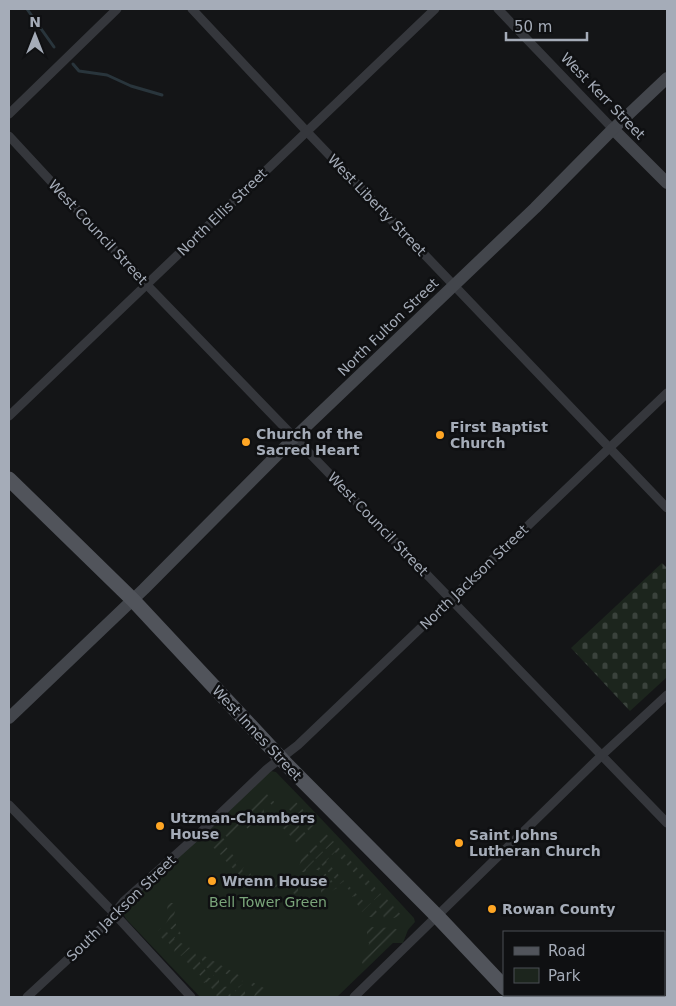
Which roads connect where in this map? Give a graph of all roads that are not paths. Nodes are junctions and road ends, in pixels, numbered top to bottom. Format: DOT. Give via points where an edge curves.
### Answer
graph roads {
  1 [pos="117,9"];
  2 [pos="192,9"];
  3 [pos="435,9"];
  4 [pos="498,9"];
  5 [pos="667,78"];
  6 [pos="9,114"];
  7 [pos="613,129"];
  8 [pos="306,131"];
  9 [pos="9,136"];
  10 [pos="667,182"];
  11 [pos="454,284"];
  12 [pos="147,285"];
  13 [pos="667,394"];
  14 [pos="9,416"];
  15 [pos="295,437"];
  16 [pos="609,448"];
  17 [pos="9,479"];
  18 [pos="667,508"];
  19 [pos="451,599"];
  20 [pos="133,600"];
  21 [pos="667,695"];
  22 [pos="9,718"];
  23 [pos="602,755"];
  24 [pos="280,758"];
  25 [pos="9,805"];
  26 [pos="667,823"];
  27 [pos="114,914"];
  28 [pos="437,916"];
  29 [pos="503,986"];
  30 [pos="27,997"];
  31 [pos="191,997"];
  32 [pos="354,997"];
  1 -- 6 [label="street"];
  2 -- 8 [label="street, West Liberty Street"];
  3 -- 8 [label="street, North Ellis Street"];
  4 -- 7 [label="street, West Kerr Street"];
  5 -- 7 [label="street, North Fulton Street"];
  7 -- 10 [label="street, West Kerr Street"];
  7 -- 11 [label="street, North Fulton Street"];
  8 -- 11 [label="street, West Liberty Street"];
  8 -- 12 [label="street, North Ellis Street"];
  9 -- 12 [label="street, West Council Street"];
  11 -- 15 [label="street, North Fulton Street"];
  11 -- 16 [label="street, West Liberty Street"];
  12 -- 14 [label="street, North Ellis Street"];
  12 -- 15 [label="street, West Council Street"];
  13 -- 16 [label="street, North Jackson Street"];
  15 -- 19 [label="street, West Council Street"];
  15 -- 20 [label="street, North Fulton Street"];
  16 -- 18 [label="street, West Liberty Street"];
  16 -- 19 [label="street, North Jackson Street"];
  17 -- 20 [label="main road, West Innes Street"];
  19 -- 23 [label="street, West Council Street"];
  19 -- 24 [label="street, North Jackson Street" via="298,745"];
  20 -- 22 [label="street, North Fulton Street"];
  20 -- 24 [label="main road, West Innes Street"];
  21 -- 23 [label="street"];
  23 -- 26 [label="street, West Council Street"];
  23 -- 28 [label="street"];
  24 -- 27 [label="street, South Jackson Street"];
  24 -- 28 [label="main road, West Innes Street"];
  25 -- 27 [label="street"];
  27 -- 30 [label="street, South Jackson Street"];
  27 -- 31 [label="street"];
  28 -- 29 [label="main road, West Innes Street"];
  28 -- 32 [label="street"];
}
